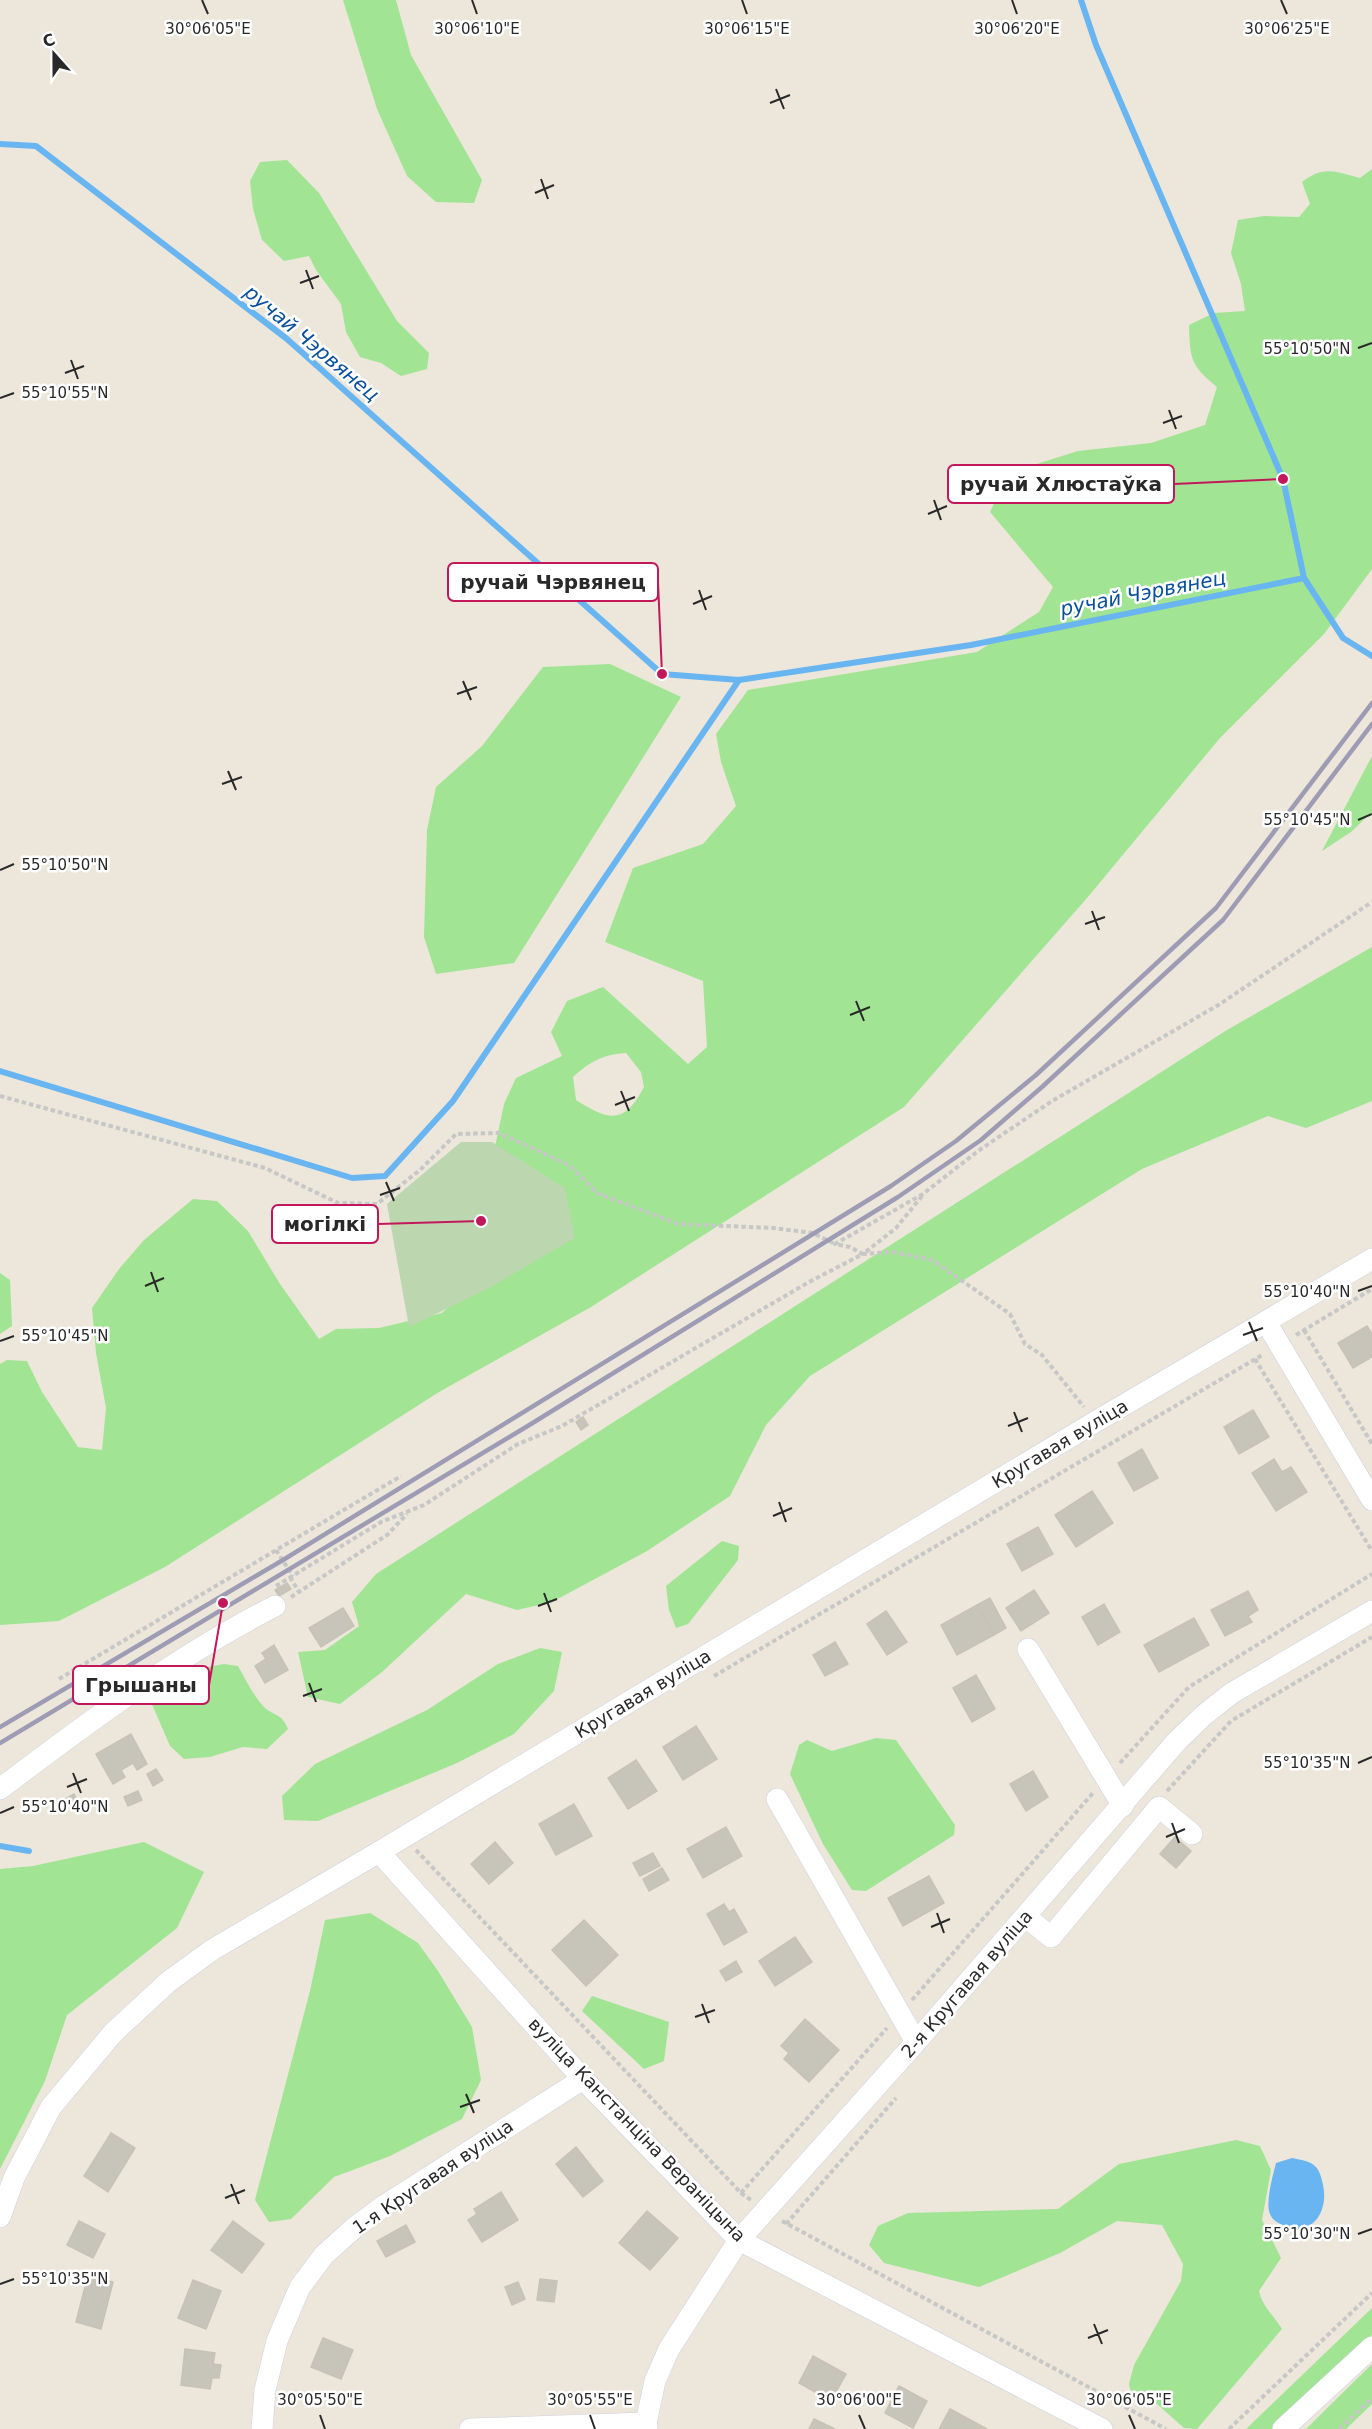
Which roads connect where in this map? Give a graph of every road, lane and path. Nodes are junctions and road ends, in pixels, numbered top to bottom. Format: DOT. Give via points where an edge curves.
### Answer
graph roads {
  1 [pos="1372,902"];
  2 [pos="0,1096"];
  3 [pos="923,1194"];
  4 [pos="835,1244"];
  5 [pos="863,1254"];
  6 [pos="1372,1259"];
  7 [pos="1372,1289"];
  8 [pos="1266,1322"];
  9 [pos="1304,1330"];
  10 [pos="1279,1344"];
  11 [pos="1255,1359"];
  12 [pos="1095,1422"];
  13 [pos="1372,1444"];
  14 [pos="401,1476"];
  15 [pos="1372,1500"];
  16 [pos="407,1514"];
  17 [pos="381,1522"];
  18 [pos="276,1550"];
  19 [pos="1372,1551"];
  20 [pos="299,1592"];
  21 [pos="275,1606"];
  22 [pos="1372,1611"];
  23 [pos="1029,1649"];
  24 [pos="713,1677"];
  25 [pos="59,1679"];
  26 [pos="0,1789"];
  27 [pos="777,1799"];
  28 [pos="1123,1806"];
  29 [pos="1192,1834"];
  30 [pos="426,1843"];
  31 [pos="380,1852"];
  32 [pos="1026,1917"];
  33 [pos="916,2042"];
  34 [pos="583,2079"];
  35 [pos="741,2193"];
  36 [pos="0,2217"];
  37 [pos="786,2224"];
  38 [pos="739,2240"];
  39 [pos="1372,2293"];
  40 [pos="1372,2348"];
  41 [pos="1372,2398"];
  42 [pos="647,2426"];
  43 [pos="262,2429"];
  44 [pos="470,2429"];
  45 [pos="1102,2429"];
  46 [pos="1166,2429"];
  47 [pos="1228,2429"];
  48 [pos="1283,2429"];
  49 [pos="1339,2429"];
  1 -- 3 [label="path" via="1220,1005 1052,1101"];
  2 -- 4 [label="path" via="266,1168 338,1203 377,1204 420,1170 456,1134 499,1133 569,1165 597,1193 678,1224 813,1233"];
  3 -- 4 [label="path"];
  3 -- 5 [label="path" via="896,1228"];
  4 -- 5 [label="path" via="850,1246"];
  5 -- 12 [label="path" via="894,1252 932,1260 1010,1314 1025,1344 1042,1355"];
  5 -- 16 [label="path" via="561,1426 518,1444"];
  6 -- 8 [label="street, Кругавая вуліца"];
  7 -- 9 [label="path"];
  8 -- 10 [label="street"];
  8 -- 12 [label="street, Кругавая вуліца"];
  9 -- 10 [label="path"];
  9 -- 13 [label="path"];
  10 -- 11 [label="path"];
  10 -- 15 [label="street"];
  11 -- 19 [label="path"];
  11 -- 24 [label="path"];
  12 -- 31 [label="street, Кругавая вуліца"];
  14 -- 18 [label="path"];
  16 -- 17 [label="path"];
  16 -- 20 [label="path" via="387,1535"];
  18 -- 20 [label="path"];
  18 -- 25 [label="path"];
  20 -- 21 [label="path"];
  21 -- 26 [label="street" via="160,1672"];
  22 -- 28 [label="street, 2-я Кругавая вуліца" via="1232,1693 1178,1741"];
  23 -- 28 [label="street"];
  27 -- 33 [label="street"];
  28 -- 32 [label="street, 2-я Кругавая вуліца"];
  29 -- 32 [label="street" via="1159,1807 1051,1937"];
  30 -- 35 [label="path" via="415,1849"];
  31 -- 34 [label="street, вуліца Канстанціна Вераніцына"];
  31 -- 36 [label="street, Кругавая вуліца" via="212,1950 168,1982 113,2033 51,2107"];
  32 -- 33 [label="street, 2-я Кругавая вуліца"];
  33 -- 38 [label="street, 2-я Кругавая вуліца"];
  34 -- 38 [label="street, вуліца Канстанціна Вераніцына"];
  34 -- 43 [label="street, 1-я Кругавая вуліца" via="385,2205 324,2255 300,2287 277,2341 264,2390"];
  37 -- 46 [label="path"];
  38 -- 42 [label="street, 2-я Кругавая вуліца" via="669,2349 656,2381"];
  38 -- 45 [label="street, вуліца Канстанціна Вераніцына"];
  39 -- 47 [label="path"];
  40 -- 48 [label="street"];
  41 -- 49 [label="path"];
  42 -- 44 [label="street"];
}
